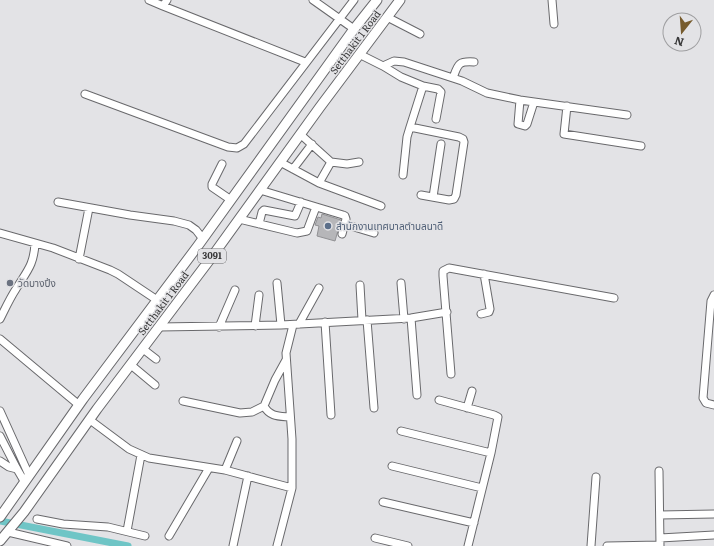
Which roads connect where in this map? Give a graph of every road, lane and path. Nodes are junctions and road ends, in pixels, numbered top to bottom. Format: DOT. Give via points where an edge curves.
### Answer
graph roads {
  1 [pos="149,0"];
  2 [pos="313,0"];
  3 [pos="354,0"];
  4 [pos="377,0"];
  5 [pos="400,0"];
  6 [pos="552,0"];
  7 [pos="165,3"];
  8 [pos="387,17"];
  9 [pos="340,18"];
  10 [pos="554,24"];
  11 [pos="354,29"];
  12 [pos="420,34"];
  13 [pos="359,54"];
  14 [pos="305,62"];
  15 [pos="474,62"];
  16 [pos="383,66"];
  17 [pos="452,78"];
  18 [pos="423,86"];
  19 [pos="85,94"];
  20 [pos="520,100"];
  21 [pos="534,102"];
  22 [pos="567,106"];
  23 [pos="627,114"];
  24 [pos="436,119"];
  25 [pos="410,127"];
  26 [pos="300,134"];
  27 [pos="312,144"];
  28 [pos="441,144"];
  29 [pos="641,146"];
  30 [pos="280,162"];
  31 [pos="331,162"];
  32 [pos="359,162"];
  33 [pos="222,164"];
  34 [pos="293,169"];
  35 [pos="403,175"];
  36 [pos="319,183"];
  37 [pos="260,190"];
  38 [pos="421,195"];
  39 [pos="433,197"];
  40 [pos="231,200"];
  41 [pos="58,202"];
  42 [pos="301,202"];
  43 [pos="381,206"];
  44 [pos="316,207"];
  45 [pos="89,208"];
  46 [pos="239,219"];
  47 [pos="259,224"];
  48 [pos="344,224"];
  49 [pos="374,232"];
  50 [pos="0,233"];
  51 [pos="342,234"];
  52 [pos="203,239"];
  53 [pos="35,243"];
  54 [pos="79,259"];
  55 [pos="484,274"];
  56 [pos="277,283"];
  57 [pos="401,283"];
  58 [pos="360,285"];
  59 [pos="319,288"];
  60 [pos="236,290"];
  61 [pos="258,295"];
  62 [pos="714,295"];
  63 [pos="614,298"];
  64 [pos="157,300"];
  65 [pos="447,312"];
  66 [pos="481,314"];
  67 [pos="408,318"];
  68 [pos="0,319"];
  69 [pos="365,320"];
  70 [pos="325,322"];
  71 [pos="296,324"];
  72 [pos="281,325"];
  73 [pos="218,326"];
  74 [pos="255,326"];
  75 [pos="159,327"];
  76 [pos="0,339"];
  77 [pos="143,349"];
  78 [pos="156,359"];
  79 [pos="286,359"];
  80 [pos="130,365"];
  81 [pos="451,374"];
  82 [pos="155,385"];
  83 [pos="472,391"];
  84 [pos="417,395"];
  85 [pos="439,400"];
  86 [pos="183,401"];
  87 [pos="79,405"];
  88 [pos="714,405"];
  89 [pos="264,406"];
  90 [pos="374,408"];
  91 [pos="467,408"];
  92 [pos="0,411"];
  93 [pos="331,415"];
  94 [pos="290,417"];
  95 [pos="90,420"];
  96 [pos="401,431"];
  97 [pos="0,436"];
  98 [pos="237,441"];
  99 [pos="491,453"];
  100 [pos="141,455"];
  101 [pos="0,461"];
  102 [pos="392,466"];
  103 [pos="209,468"];
  104 [pos="17,469"];
  105 [pos="225,470"];
  106 [pos="659,471"];
  107 [pos="248,476"];
  108 [pos="596,477"];
  109 [pos="27,478"];
  110 [pos="292,488"];
  111 [pos="482,488"];
  112 [pos="383,502"];
  113 [pos="660,514"];
  114 [pos="714,514"];
  115 [pos="0,517"];
  116 [pos="37,519"];
  117 [pos="474,523"];
  118 [pos="9,531"];
  119 [pos="127,531"];
  120 [pos="714,535"];
  121 [pos="145,536"];
  122 [pos="169,536"];
  123 [pos="375,538"];
  124 [pos="0,541"];
  125 [pos="44,543"];
  126 [pos="660,543"];
  127 [pos="67,546"];
  128 [pos="233,546"];
  129 [pos="277,546"];
  130 [pos="408,546"];
  131 [pos="468,546"];
  132 [pos="591,546"];
  133 [pos="607,546"];
  1 -- 7 [label="street"];
  2 -- 9 [label="street"];
  3 -- 9 [label="street"];
  4 -- 11 [label="main road, Setthakit 1 Road / 3091"];
  5 -- 8 [label="main road, Setthakit 1 Road / 3091"];
  6 -- 10 [label="street"];
  7 -- 14 [label="street"];
  8 -- 12 [label="street"];
  8 -- 13 [label="main road, Setthakit 1 Road / 3091"];
  9 -- 11 [label="street"];
  9 -- 14 [label="street"];
  11 -- 40 [label="main road, Setthakit 1 Road / 3091"];
  13 -- 16 [label="street"];
  13 -- 26 [label="main road, Setthakit 1 Road / 3091"];
  14 -- 19 [label="street" via="244,144 237,148 228,147"];
  15 -- 17 [label="street" via="460,63"];
  16 -- 17 [label="street" via="394,61 404,62"];
  16 -- 18 [label="street"];
  17 -- 20 [label="street" via="487,93"];
  18 -- 24 [label="street" via="438,89 440,92"];
  18 -- 25 [label="street"];
  20 -- 21 [label="street"];
  20 -- 21 [label="street" via="518,124 525,126 528,124"];
  21 -- 22 [label="street"];
  22 -- 23 [label="street"];
  22 -- 29 [label="street" via="564,134"];
  25 -- 35 [label="street"];
  25 -- 39 [label="street" via="459,137 464,142 454,199"];
  26 -- 27 [label="street"];
  26 -- 30 [label="main road, Setthakit 1 Road / 3091"];
  27 -- 31 [label="street"];
  27 -- 34 [label="street"];
  28 -- 39 [label="street"];
  30 -- 34 [label="street"];
  30 -- 37 [label="main road, Setthakit 1 Road / 3091"];
  31 -- 32 [label="street"];
  31 -- 36 [label="street"];
  33 -- 40 [label="street" via="212,187"];
  34 -- 36 [label="street"];
  36 -- 43 [label="street"];
  37 -- 42 [label="street"];
  37 -- 46 [label="main road, Setthakit 1 Road / 3091"];
  38 -- 39 [label="street"];
  40 -- 52 [label="main road, Setthakit 1 Road / 3091"];
  41 -- 45 [label="street"];
  42 -- 44 [label="street"];
  42 -- 47 [label="street" via="295,216 264,210"];
  44 -- 47 [label="street" via="307,230 303,232 297,233"];
  44 -- 48 [label="street" via="345,216"];
  45 -- 52 [label="street" via="189,225"];
  45 -- 54 [label="street"];
  46 -- 47 [label="street"];
  46 -- 75 [label="main road, Setthakit 1 Road / 3091"];
  48 -- 49 [label="street"];
  48 -- 51 [label="street"];
  50 -- 53 [label="street"];
  52 -- 64 [label="main road, Setthakit 1 Road / 3091"];
  53 -- 54 [label="street"];
  53 -- 68 [label="street" via="28,272"];
  54 -- 64 [label="street" via="118,274"];
  55 -- 63 [label="street"];
  55 -- 65 [label="street" via="449,268 443,271"];
  55 -- 66 [label="street" via="490,309 489,312"];
  56 -- 72 [label="street"];
  57 -- 67 [label="street"];
  58 -- 69 [label="street"];
  59 -- 71 [label="street"];
  60 -- 73 [label="street"];
  61 -- 74 [label="street"];
  62 -- 88 [label="street" via="711,301 703,398 706,403"];
  64 -- 87 [label="main road, Setthakit 1 Road / 3091"];
  65 -- 67 [label="street"];
  65 -- 81 [label="street"];
  67 -- 69 [label="street"];
  67 -- 84 [label="street"];
  69 -- 70 [label="street"];
  69 -- 90 [label="street"];
  70 -- 71 [label="street"];
  70 -- 93 [label="street"];
  71 -- 72 [label="street"];
  71 -- 79 [label="street"];
  72 -- 74 [label="street"];
  73 -- 74 [label="street"];
  73 -- 75 [label="street"];
  75 -- 77 [label="main road, Setthakit 1 Road / 3091"];
  76 -- 87 [label="street"];
  77 -- 78 [label="street"];
  77 -- 80 [label="main road, Setthakit 1 Road / 3091"];
  79 -- 89 [label="street"];
  79 -- 94 [label="street"];
  80 -- 82 [label="street"];
  80 -- 95 [label="main road, Setthakit 1 Road / 3091"];
  83 -- 91 [label="street"];
  85 -- 91 [label="street"];
  86 -- 89 [label="street" via="240,413 252,412"];
  87 -- 109 [label="main road, Setthakit 1 Road / 3091"];
  89 -- 94 [label="street" via="275,416"];
  91 -- 99 [label="street" via="498,417"];
  92 -- 109 [label="street"];
  94 -- 110 [label="street"];
  95 -- 100 [label="street"];
  95 -- 118 [label="main road, Setthakit 1 Road / 3091"];
  96 -- 99 [label="street"];
  97 -- 104 [label="street"];
  98 -- 105 [label="street"];
  99 -- 111 [label="street"];
  100 -- 103 [label="street" via="160,461"];
  100 -- 119 [label="street"];
  101 -- 104 [label="street"];
  102 -- 111 [label="street"];
  103 -- 105 [label="street"];
  103 -- 122 [label="street"];
  104 -- 109 [label="street"];
  105 -- 107 [label="street"];
  106 -- 113 [label="street"];
  107 -- 110 [label="street"];
  107 -- 128 [label="street"];
  108 -- 132 [label="street"];
  109 -- 115 [label="main road, Setthakit 1 Road / 3091"];
  110 -- 129 [label="street"];
  111 -- 117 [label="street"];
  112 -- 117 [label="street"];
  113 -- 114 [label="street"];
  113 -- 126 [label="street"];
  116 -- 119 [label="street"];
  117 -- 131 [label="street"];
  118 -- 124 [label="main road, Setthakit 1 Road / 3091"];
  118 -- 125 [label="street"];
  119 -- 121 [label="street"];
  120 -- 126 [label="street"];
  123 -- 130 [label="street"];
  125 -- 127 [label="street"];
  126 -- 133 [label="street"];
}
